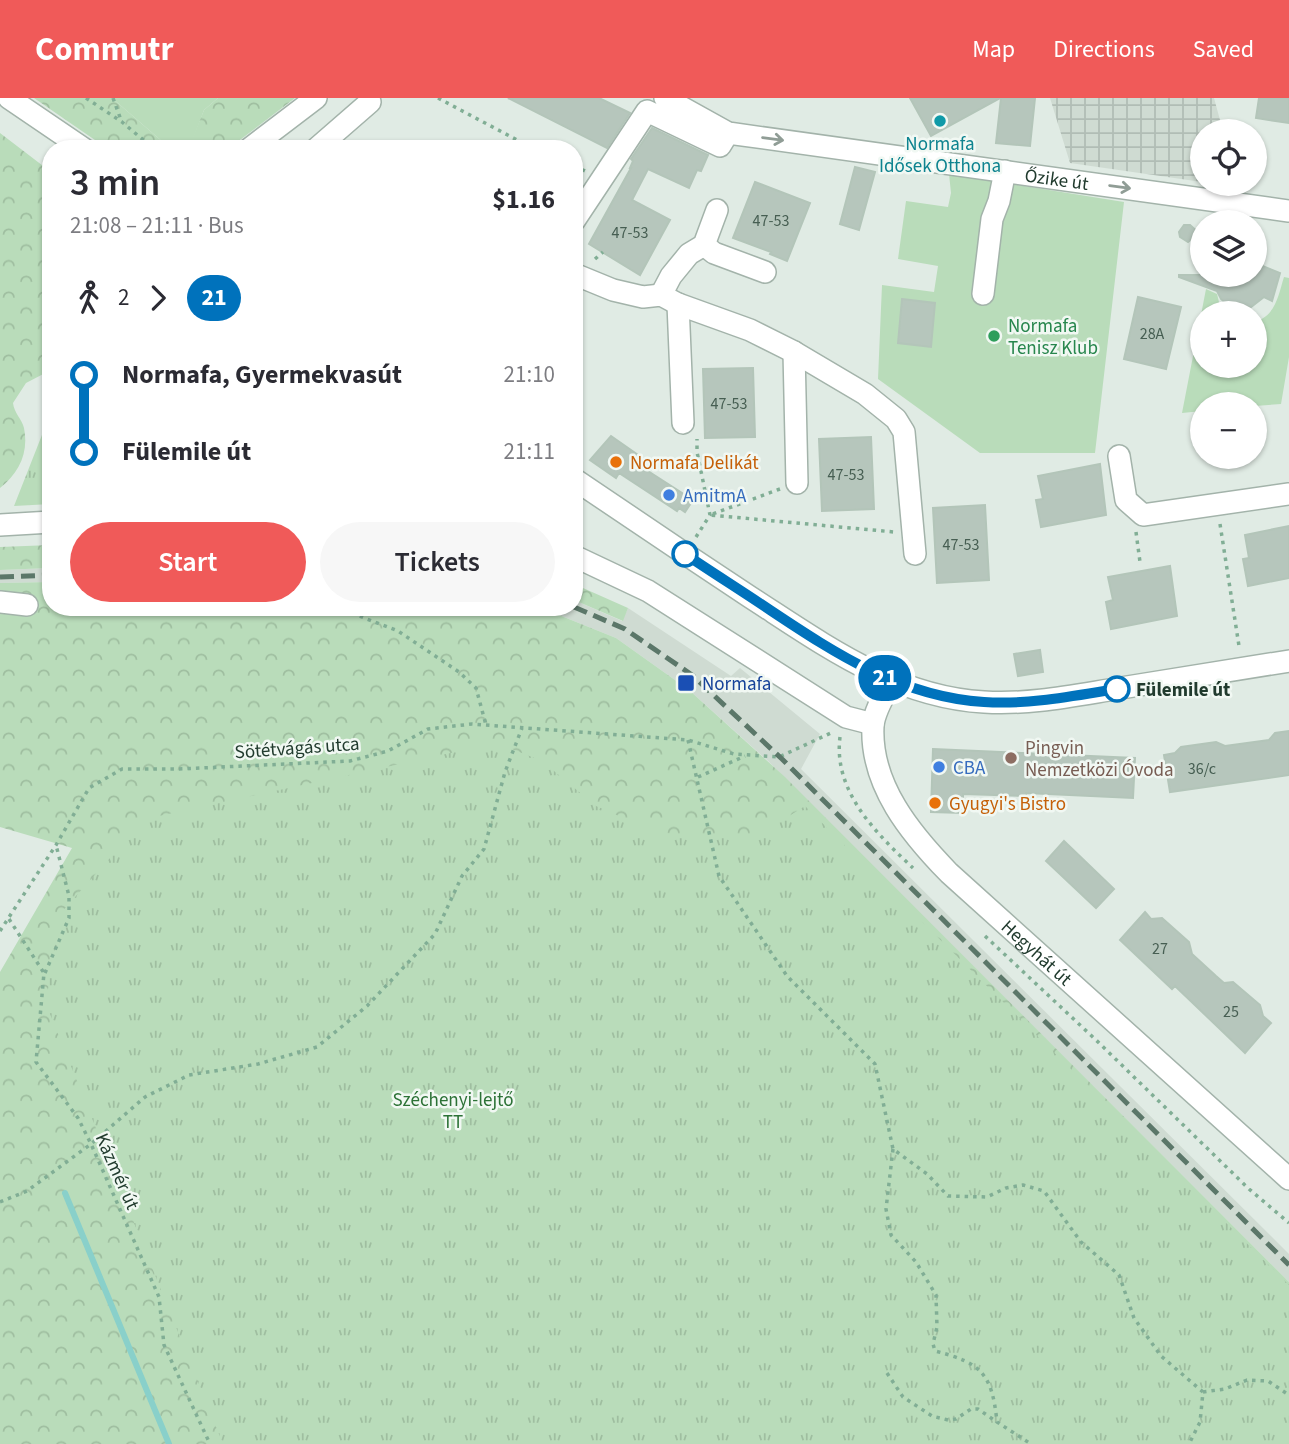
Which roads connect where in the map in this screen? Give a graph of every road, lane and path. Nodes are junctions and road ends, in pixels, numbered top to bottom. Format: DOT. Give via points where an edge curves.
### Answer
graph roads {
  1 [pos="9,98"];
  2 [pos="86,98"];
  3 [pos="113,98"];
  4 [pos="316,98"];
  5 [pos="438,98"];
  6 [pos="665,98"];
  7 [pos="370,102"];
  8 [pos="122,122"];
  9 [pos="728,133"];
  10 [pos="71,140"];
  11 [pos="143,140"];
  12 [pos="261,140"];
  13 [pos="326,140"];
  14 [pos="517,140"];
  15 [pos="1005,172"];
  16 [pos="583,207"];
  17 [pos="718,210"];
  18 [pos="1289,211"];
  19 [pos="704,245"];
  20 [pos="765,272"];
  21 [pos="583,278"];
  22 [pos="983,294"];
  23 [pos="670,300"];
  24 [pos="794,352"];
  25 [pos="690,427"];
  26 [pos="1119,456"];
  27 [pos="797,483"];
  28 [pos="583,485"];
  29 [pos="1289,494"];
  30 [pos="1217,503"];
  31 [pos="710,515"];
  32 [pos="1143,515"];
  33 [pos="42,523"];
  34 [pos="0,525"];
  35 [pos="695,539"];
  36 [pos="914,544"];
  37 [pos="583,560"];
  38 [pos="1140,562"];
  39 [pos="0,602"];
  40 [pos="27,605"];
  41 [pos="359,616"];
  42 [pos="1226,648"];
  43 [pos="1289,661"];
  44 [pos="892,681"];
  45 [pos="873,724"];
  46 [pos="486,725"];
  47 [pos="522,728"];
  48 [pos="833,732"];
  49 [pos="688,740"];
  50 [pos="747,755"];
  51 [pos="697,778"];
  52 [pos="56,845"];
  53 [pos="9,919"];
  54 [pos="0,931"];
  55 [pos="44,973"];
  56 [pos="91,1144"];
  57 [pos="893,1149"];
  58 [pos="1289,1178"];
  59 [pos="0,1202"];
  60 [pos="887,1373"];
  61 [pos="1203,1392"];
  62 [pos="1289,1395"];
  63 [pos="997,1422"];
  64 [pos="210,1444"];
  65 [pos="1031,1444"];
  66 [pos="1189,1444"];
  1 -- 10 [label="street"];
  2 -- 8 [label="path"];
  3 -- 8 [label="path"];
  4 -- 12 [label="street"];
  5 -- 14 [label="path"];
  6 -- 9 [label="street, Őzike út"];
  7 -- 13 [label="street"];
  8 -- 11 [label="path"];
  9 -- 15 [label="street, Őzike út, one-way"];
  9 -- 16 [label="street" via="720,146 647,111"];
  15 -- 18 [label="street, Őzike út, one-way"];
  15 -- 22 [label="street" via="992,219"];
  17 -- 19 [label="street"];
  19 -- 20 [label="street"];
  19 -- 23 [label="street" via="689,254 671,276"];
  21 -- 23 [label="street" via="613,290"];
  23 -- 24 [label="street"];
  23 -- 25 [label="street"];
  24 -- 27 [label="street"];
  24 -- 36 [label="street" via="865,394 904,432"];
  25 -- 31 [label="path"];
  26 -- 32 [label="street" via="1126,500"];
  27 -- 31 [label="path"];
  28 -- 44 [label="street" via="809,636"];
  29 -- 30 [label="street"];
  30 -- 32 [label="street"];
  30 -- 42 [label="path" via="1239,646"];
  31 -- 35 [label="path"];
  31 -- 36 [label="path"];
  32 -- 38 [label="path" via="1136,529"];
  33 -- 34 [label="street"];
  37 -- 45 [label="street" via="648,591 846,717"];
  39 -- 40 [label="street"];
  41 -- 46 [label="path" via="398,631 459,672 476,688"];
  43 -- 44 [label="street" via="1021,702 953,699"];
  44 -- 45 [label="street"];
  45 -- 58 [label="street, Hegyhát út" via="886,789 931,854"];
  46 -- 47 [label="path, Sötétvágás utca"];
  46 -- 52 [label="path, Sötétvágás utca" via="428,729 388,751 350,761 122,769 89,789"];
  47 -- 49 [label="path, Sötétvágás utca"];
  47 -- 56 [label="path" via="484,849 462,876 435,934 367,1006 317,1047 258,1064 189,1075 145,1097"];
  48 -- 50 [label="path, Sötétvágás utca" via="779,757"];
  49 -- 50 [label="path, Sötétvágás utca"];
  49 -- 51 [label="path"];
  50 -- 51 [label="path"];
  51 -- 57 [label="path" via="719,876 786,976 875,1064"];
  52 -- 53 [label="path, Sötétvágás utca"];
  52 -- 55 [label="path, Kázmér út" via="69,896 69,918"];
  53 -- 54 [label="path, Sötétvágás utca"];
  53 -- 55 [label="path"];
  55 -- 56 [label="path, Kázmér út" via="36,1062 78,1118"];
  56 -- 59 [label="path" via="27,1191"];
  56 -- 64 [label="path, Kázmér út" via="159,1297 164,1345"];
  57 -- 61 [label="path" via="948,1196 987,1197 1023,1185 1044,1191 1081,1242 1119,1275 1134,1318 1161,1356"];
  57 -- 63 [label="path" via="886,1209 891,1235 916,1262 936,1295 935,1351 980,1370 994,1391"];
  60 -- 63 [label="path" via="903,1397 932,1416 956,1419 978,1409"];
  61 -- 62 [label="path" via="1247,1380 1268,1381"];
  61 -- 66 [label="path" via="1200,1422"];
  63 -- 65 [label="path"];
}
